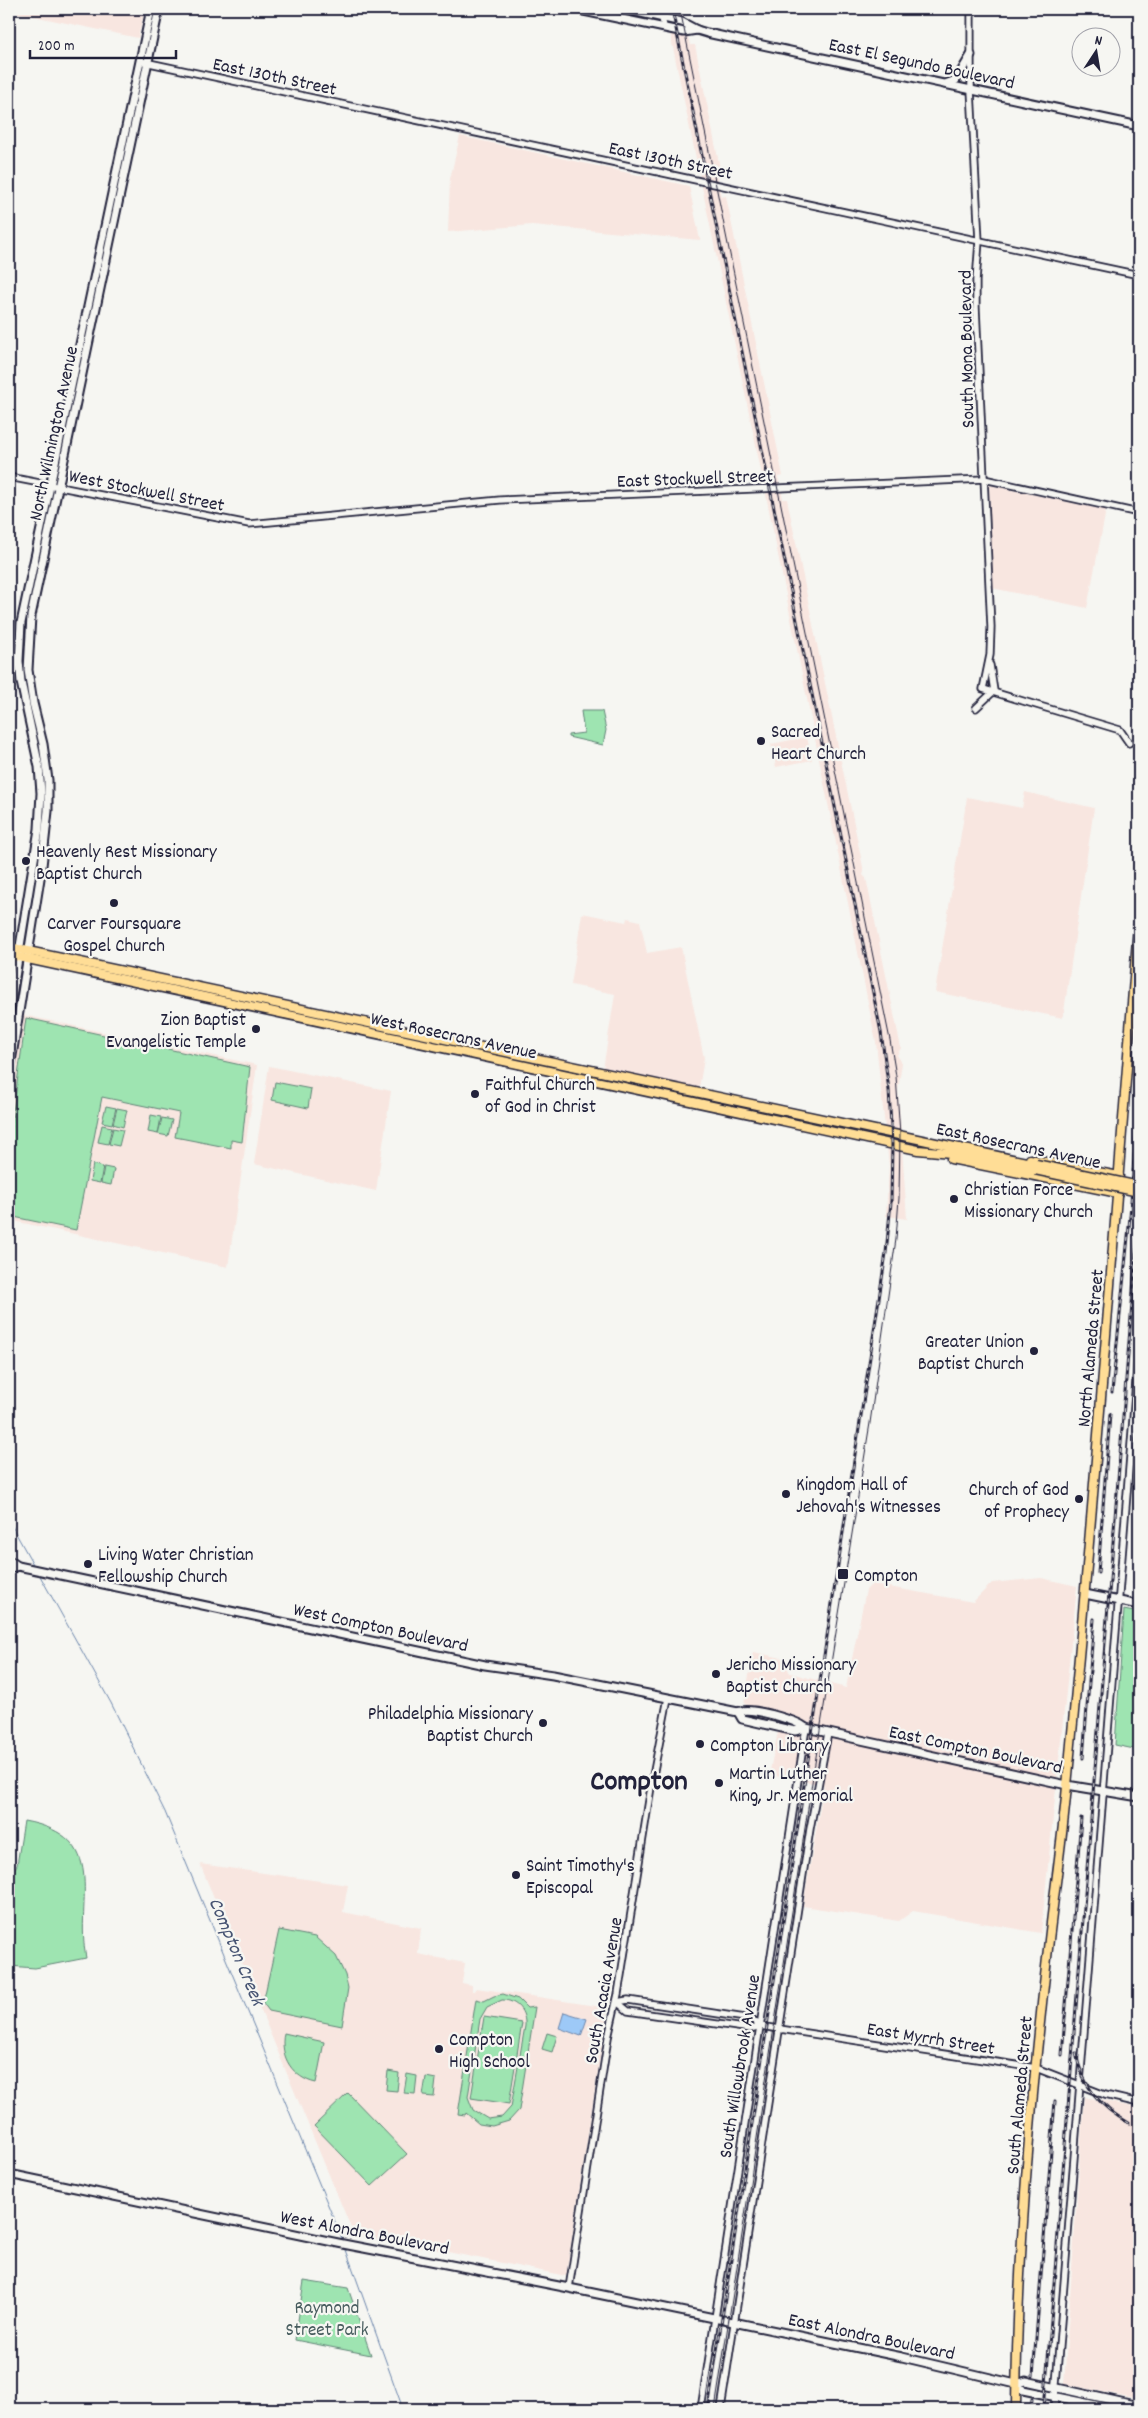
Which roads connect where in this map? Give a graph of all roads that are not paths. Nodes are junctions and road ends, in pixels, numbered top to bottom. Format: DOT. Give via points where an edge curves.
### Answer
graph roads {
  1 [pos="151,9"];
  2 [pos="159,9"];
  3 [pos="574,9"];
  4 [pos="623,9"];
  5 [pos="660,9"];
  6 [pos="971,9"];
  7 [pos="662,17"];
  8 [pos="664,27"];
  9 [pos="697,30"];
  10 [pos="971,55"];
  11 [pos="140,61"];
  12 [pos="148,63"];
  13 [pos="944,84"];
  14 [pos="971,90"];
  15 [pos="1139,126"];
  16 [pos="979,240"];
  17 [pos="1139,275"];
  18 [pos="9,477"];
  19 [pos="984,480"];
  20 [pos="49,485"];
  21 [pos="58,486"];
  22 [pos="1139,513"];
  23 [pos="249,524"];
  24 [pos="989,662"];
  25 [pos="994,692"];
  26 [pos="976,708"];
  27 [pos="1129,743"];
  28 [pos="1139,914"];
  29 [pos="9,947"];
  30 [pos="19,953"];
  31 [pos="9,955"];
  32 [pos="28,955"];
  33 [pos="9,1014"];
  34 [pos="9,1075"];
  35 [pos="892,1134"];
  36 [pos="916,1139"];
  37 [pos="892,1144"];
  38 [pos="918,1150"];
  39 [pos="1035,1167"];
  40 [pos="1119,1176"];
  41 [pos="1139,1186"];
  42 [pos="1139,1192"];
  43 [pos="1118,1193"];
  44 [pos="1139,1343"];
  45 [pos="9,1560"];
  46 [pos="18,1566"];
  47 [pos="9,1568"];
  48 [pos="1085,1594"];
  49 [pos="1118,1601"];
  50 [pos="1139,1605"];
  51 [pos="668,1698"];
  52 [pos="806,1728"];
  53 [pos="828,1732"];
  54 [pos="1067,1785"];
  55 [pos="1102,1791"];
  56 [pos="1139,1797"];
  57 [pos="617,2002"];
  58 [pos="760,2026"];
  59 [pos="780,2029"];
  60 [pos="1036,2068"];
  61 [pos="1080,2085"];
  62 [pos="1139,2103"];
  63 [pos="9,2174"];
  64 [pos="569,2288"];
  65 [pos="718,2320"];
  66 [pos="735,2323"];
  67 [pos="1016,2384"];
  68 [pos="1056,2393"];
  69 [pos="1139,2406"];
  70 [pos="700,2409"];
  71 [pos="721,2409"];
  72 [pos="1016,2409"];
  73 [pos="1054,2409"];
  74 [pos="1115,2409"];
  1 -- 11 [label="main road, North Wilmington Avenue"];
  2 -- 12 [label="main road, North Wilmington Avenue"];
  3 -- 8 [label="main road, East El Segundo Boulevard"];
  4 -- 7 [label="main road, East El Segundo Boulevard"];
  5 -- 7 [label="street"];
  6 -- 10 [label="street, South Mona Boulevard"];
  7 -- 8 [label="street"];
  7 -- 9 [label="main road, East El Segundo Boulevard" via="687,23"];
  8 -- 9 [label="main road, East El Segundo Boulevard" via="690,32"];
  9 -- 13 [label="main road, East El Segundo Boulevard"];
  10 -- 13 [label="main road" via="956,80"];
  10 -- 14 [label="street, South Mona Boulevard"];
  11 -- 12 [label="street, East 130th Street"];
  11 -- 20 [label="main road, North Wilmington Avenue"];
  12 -- 16 [label="street, East 130th Street"];
  12 -- 21 [label="main road, North Wilmington Avenue"];
  13 -- 14 [label="main road, East El Segundo Boulevard"];
  14 -- 15 [label="main road, East El Segundo Boulevard"];
  14 -- 16 [label="street, South Mona Boulevard"];
  16 -- 17 [label="street, East 130th Street"];
  16 -- 19 [label="street, South Mona Boulevard" via="976,281"];
  18 -- 20 [label="street, West Stockwell Street"];
  19 -- 22 [label="street, East Stockwell Street"];
  19 -- 23 [label="street, East Stockwell Street" via="500,500"];
  19 -- 24 [label="street, South Mona Boulevard" via="991,627"];
  20 -- 21 [label="street, West Stockwell Street"];
  20 -- 30 [label="main road, North Wilmington Avenue" via="21,623 21,682 39,767 41,793 39,829"];
  21 -- 23 [label="street, West Stockwell Street"];
  21 -- 32 [label="main road, North Wilmington Avenue" via="33,600 28,648 30,683 43,744 49,794 47,829"];
  24 -- 25 [label="street"];
  24 -- 25 [label="street, South Mona Boulevard" via="983,689"];
  25 -- 26 [label="street"];
  25 -- 27 [label="street" via="1120,730"];
  28 -- 40 [label="main road, North Alameda Street"];
  29 -- 30 [label="main road, West Rosecrans Avenue"];
  30 -- 31 [label="main road, West Rosecrans Avenue"];
  30 -- 32 [label="main road, West Rosecrans Avenue"];
  30 -- 33 [label="main road, North Wilmington Avenue"];
  32 -- 34 [label="main road, North Wilmington Avenue"];
  32 -- 35 [label="main road, West Rosecrans Avenue"];
  32 -- 37 [label="main road, West Rosecrans Avenue"];
  35 -- 36 [label="main road, East Rosecrans Avenue"];
  36 -- 39 [label="main road, East Rosecrans Avenue"];
  36 -- 40 [label="main road" via="944,1141"];
  37 -- 38 [label="main road, East Rosecrans Avenue"];
  38 -- 39 [label="main road, East Rosecrans Avenue"];
  38 -- 43 [label="main road"];
  39 -- 41 [label="main road, East Rosecrans Avenue, bridge"];
  39 -- 42 [label="main road, East Rosecrans Avenue, bridge"];
  40 -- 43 [label="main road, North Alameda Street"];
  43 -- 48 [label="main road, North Alameda Street"];
  44 -- 49 [label="street"];
  45 -- 46 [label="main road, West Compton Boulevard"];
  46 -- 47 [label="main road, West Compton Boulevard"];
  46 -- 51 [label="main road, West Compton Boulevard" via="482,1664"];
  48 -- 49 [label="main road"];
  48 -- 54 [label="main road, North Alameda Street"];
  49 -- 50 [label="main road"];
  49 -- 55 [label="street"];
  51 -- 52 [label="main road, West Compton Boulevard" via="738,1712 742,1719 795,1731"];
  51 -- 57 [label="street, South Acacia Avenue"];
  52 -- 53 [label="main road, East Compton Boulevard"];
  52 -- 58 [label="street, South Willowbrook Avenue"];
  53 -- 54 [label="main road, East Compton Boulevard"];
  53 -- 59 [label="street, South Willowbrook Avenue"];
  54 -- 55 [label="main road, East Compton Boulevard"];
  54 -- 60 [label="main road, South Alameda Street"];
  55 -- 56 [label="main road, East Compton Boulevard"];
  55 -- 61 [label="street"];
  57 -- 58 [label="street" via="628,2000 752,2019"];
  57 -- 58 [label="street" via="628,2011 751,2029"];
  57 -- 64 [label="street, South Acacia Avenue" via="608,2038"];
  58 -- 59 [label="street, East Myrrh Street"];
  58 -- 65 [label="street, South Willowbrook Avenue"];
  59 -- 60 [label="street, East Myrrh Street"];
  59 -- 66 [label="street, South Willowbrook Avenue"];
  60 -- 61 [label="street, East Myrrh Street"];
  60 -- 67 [label="main road, South Alameda Street"];
  61 -- 62 [label="street, East Myrrh Street"];
  61 -- 68 [label="street"];
  63 -- 64 [label="main road, West Alondra Boulevard"];
  64 -- 65 [label="main road, West Alondra Boulevard"];
  65 -- 66 [label="main road, East Alondra Boulevard"];
  65 -- 70 [label="street, South Willowbrook Avenue"];
  66 -- 67 [label="main road, East Alondra Boulevard"];
  66 -- 71 [label="street, South Willowbrook Avenue"];
  67 -- 68 [label="main road, East Alondra Boulevard" via="1023,2390"];
  67 -- 72 [label="main road, South Alameda Street"];
  68 -- 69 [label="main road, East Alondra Boulevard"];
  68 -- 73 [label="street"];
  68 -- 74 [label="main road, East Alondra Boulevard"];
}
